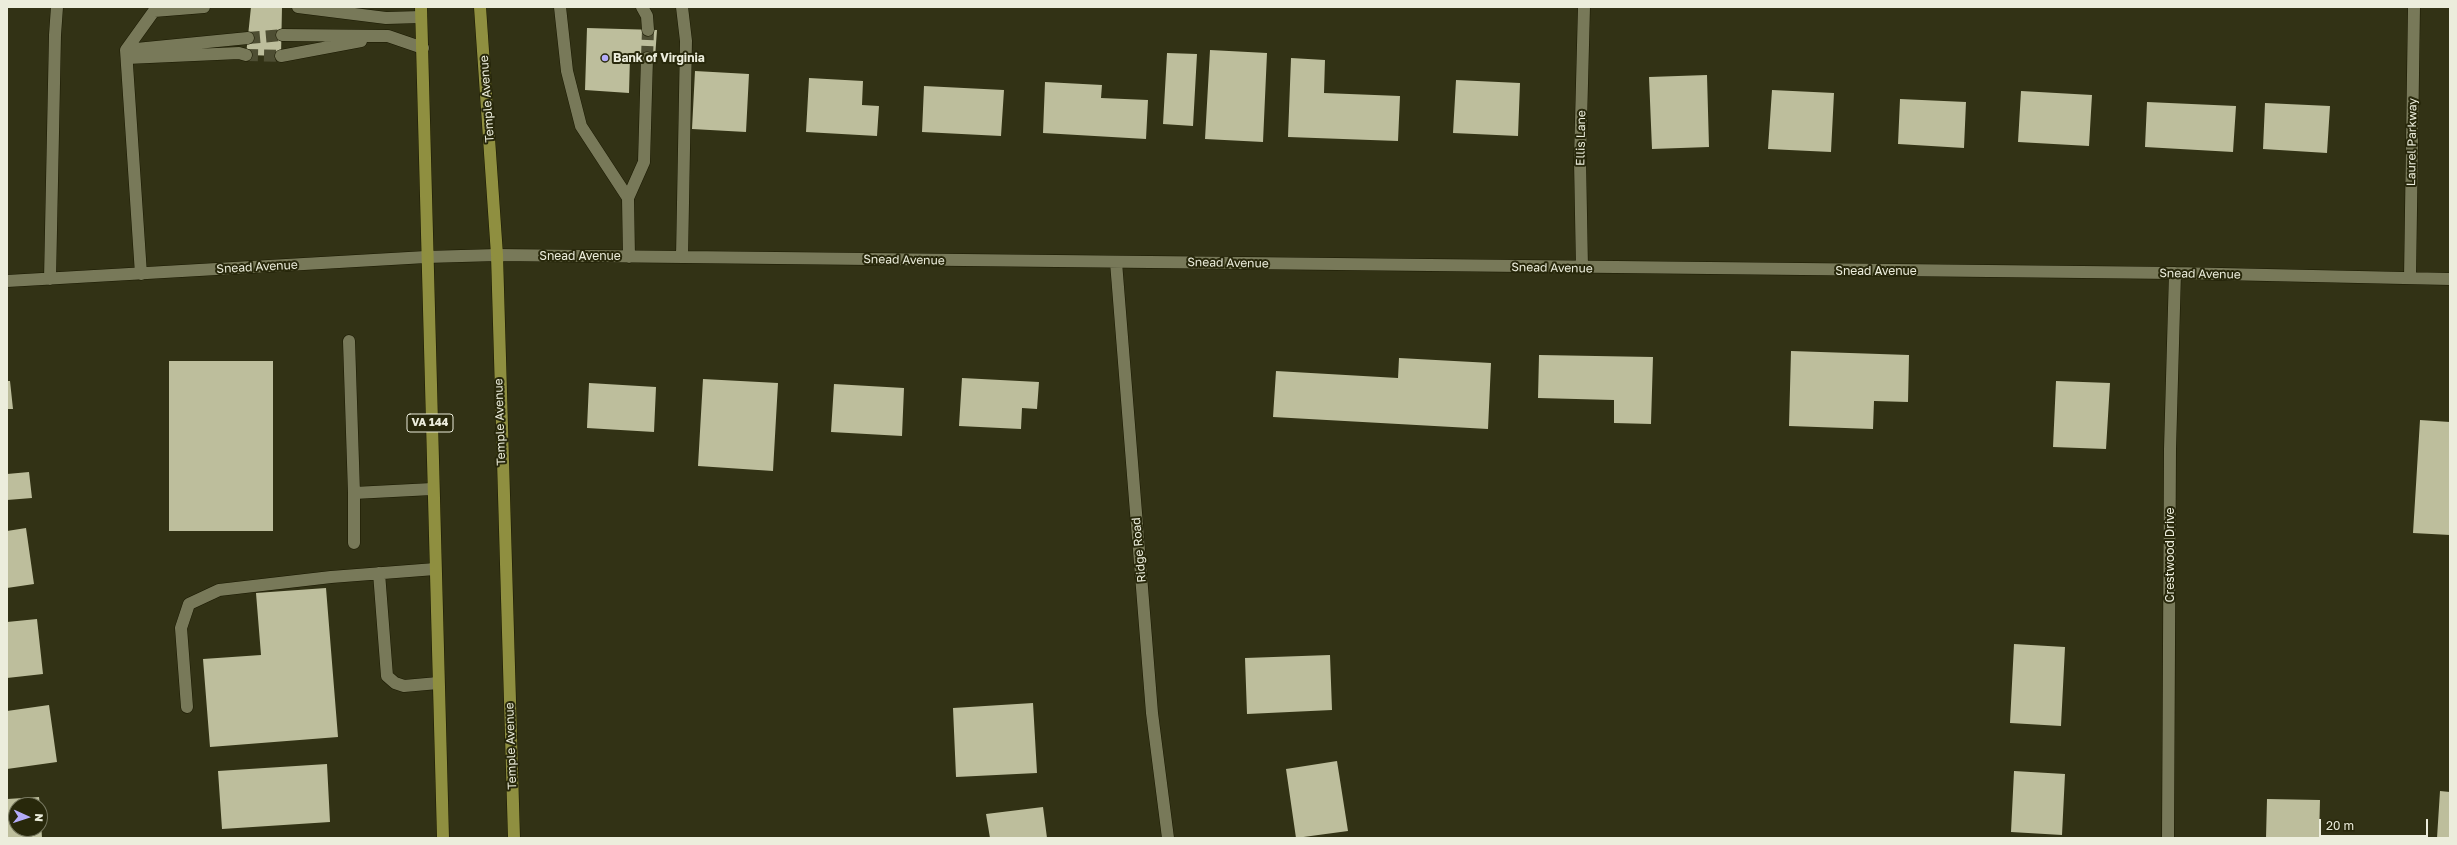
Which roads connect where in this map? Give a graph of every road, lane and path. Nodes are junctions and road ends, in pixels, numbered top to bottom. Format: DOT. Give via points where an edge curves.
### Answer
graph roads {
  1 [pos="57,7"];
  2 [pos="204,7"];
  3 [pos="298,7"];
  4 [pos="480,7"];
  5 [pos="560,7"];
  6 [pos="642,7"];
  7 [pos="682,7"];
  8 [pos="1584,7"];
  9 [pos="2414,7"];
  10 [pos="421,12"];
  11 [pos="648,30"];
  12 [pos="282,35"];
  13 [pos="388,36"];
  14 [pos="248,38"];
  15 [pos="423,48"];
  16 [pos="126,54"];
  17 [pos="246,55"];
  18 [pos="281,56"];
  19 [pos="647,58"];
  20 [pos="628,198"];
  21 [pos="497,255"];
  22 [pos="426,257"];
  23 [pos="629,257"];
  24 [pos="682,257"];
  25 [pos="1116,262"];
  26 [pos="1582,268"];
  27 [pos="2175,273"];
  28 [pos="141,274"];
  29 [pos="2410,278"];
  30 [pos="50,279"];
  31 [pos="2450,279"];
  32 [pos="7,281"];
  33 [pos="349,341"];
  34 [pos="432,489"];
  35 [pos="354,493"];
  36 [pos="354,543"];
  37 [pos="435,569"];
  38 [pos="379,573"];
  39 [pos="438,683"];
  40 [pos="187,707"];
  41 [pos="443,838"];
  42 [pos="514,838"];
  43 [pos="1168,838"];
  44 [pos="2168,838"];
  1 -- 30 [label="street"];
  2 -- 16 [label="street" via="154,11"];
  3 -- 10 [label="street" via="386,18"];
  4 -- 21 [label="main road, Temple Avenue"];
  5 -- 20 [label="street" via="567,71 581,126"];
  6 -- 11 [label="street" via="647,16"];
  7 -- 24 [label="street" via="686,41"];
  8 -- 26 [label="street, Ellis Lane" via="1580,160"];
  9 -- 29 [label="street, Laurel Parkway"];
  10 -- 15 [label="main road, VA 144"];
  12 -- 13 [label="street"];
  13 -- 15 [label="street"];
  13 -- 18 [label="street"];
  14 -- 16 [label="street"];
  15 -- 22 [label="main road, VA 144"];
  16 -- 17 [label="street"];
  16 -- 28 [label="street"];
  19 -- 20 [label="street" via="644,162"];
  20 -- 23 [label="street"];
  21 -- 22 [label="street, Snead Avenue"];
  21 -- 23 [label="street, Snead Avenue"];
  21 -- 42 [label="main road, Temple Avenue"];
  22 -- 28 [label="street, Snead Avenue"];
  22 -- 34 [label="main road, VA 144"];
  23 -- 24 [label="street, Snead Avenue"];
  24 -- 25 [label="street, Snead Avenue"];
  25 -- 26 [label="street, Snead Avenue"];
  25 -- 43 [label="street, Ridge Road" via="1152,712"];
  26 -- 27 [label="street, Snead Avenue"];
  27 -- 29 [label="street, Snead Avenue"];
  27 -- 44 [label="street, Crestwood Drive" via="2170,449"];
  28 -- 30 [label="street, Snead Avenue"];
  29 -- 31 [label="street, Snead Avenue"];
  30 -- 32 [label="street, Snead Avenue"];
  33 -- 35 [label="street"];
  34 -- 35 [label="street"];
  34 -- 37 [label="main road, VA 144"];
  35 -- 36 [label="street"];
  37 -- 38 [label="street"];
  37 -- 39 [label="main road, VA 144"];
  38 -- 39 [label="street" via="387,676 404,686"];
  38 -- 40 [label="street" via="219,590 189,604 181,628"];
  39 -- 41 [label="main road, VA 144"];
}
